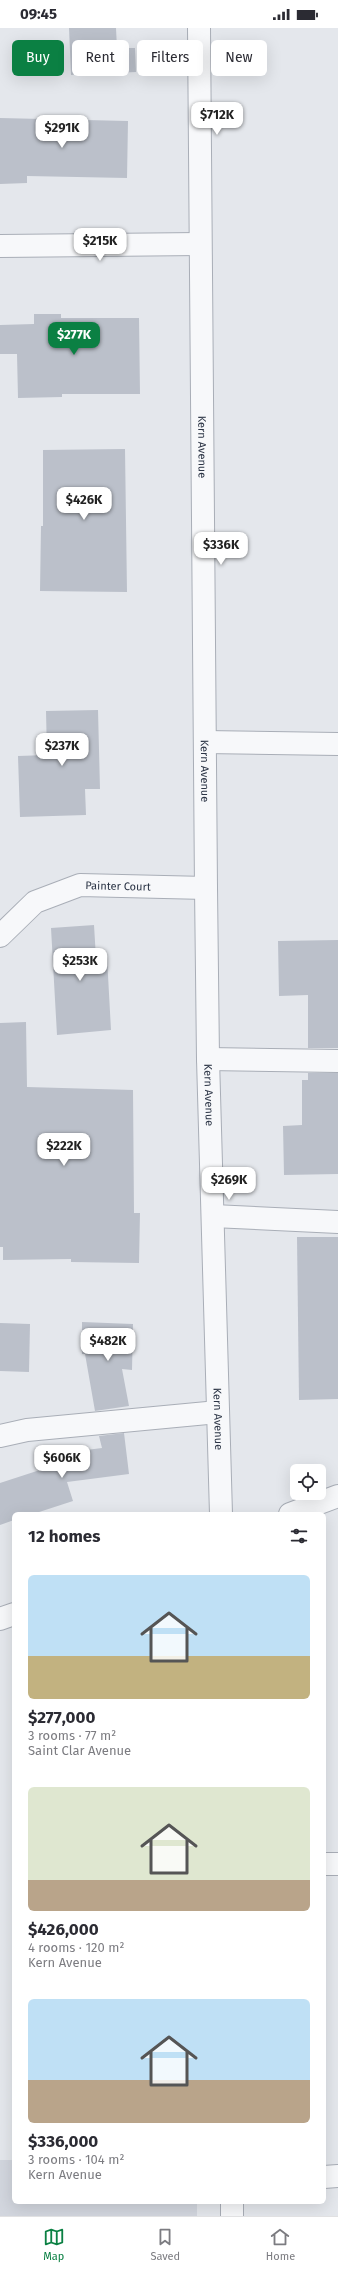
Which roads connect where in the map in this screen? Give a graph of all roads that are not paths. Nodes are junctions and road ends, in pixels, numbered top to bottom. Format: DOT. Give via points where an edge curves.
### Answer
graph roads {
  1 [pos="200,28"];
  2 [pos="200,244"];
  3 [pos="0,246"];
  4 [pos="205,742"];
  5 [pos="338,744"];
  6 [pos="206,888"];
  7 [pos="0,936"];
  8 [pos="208,1059"];
  9 [pos="338,1061"];
  10 [pos="213,1216"];
  11 [pos="338,1222"];
  12 [pos="218,1412"];
  13 [pos="0,1436"];
  14 [pos="338,1496"];
  15 [pos="221,1512"];
  16 [pos="295,1512"];
  17 [pos="12,1615"];
  18 [pos="0,1619"];
  19 [pos="326,1864"];
  20 [pos="338,1864"];
  21 [pos="338,2176"];
  22 [pos="326,2177"];
  23 [pos="232,2204"];
  24 [pos="232,2216"];
  1 -- 2 [label="street, Kern Avenue"];
  2 -- 3 [label="street"];
  2 -- 4 [label="street, Kern Avenue"];
  4 -- 5 [label="street"];
  4 -- 6 [label="street, Kern Avenue"];
  6 -- 7 [label="street, Painter Court" via="80,885 36,902"];
  6 -- 8 [label="street, Kern Avenue"];
  8 -- 9 [label="street"];
  8 -- 10 [label="street, Kern Avenue"];
  10 -- 11 [label="street"];
  10 -- 12 [label="street, Kern Avenue"];
  12 -- 13 [label="street" via="27,1430"];
  12 -- 15 [label="street, Kern Avenue"];
  14 -- 16 [label="street"];
  17 -- 18 [label="street"];
  19 -- 20 [label="street"];
  21 -- 22 [label="street"];
  23 -- 24 [label="street"];
}
